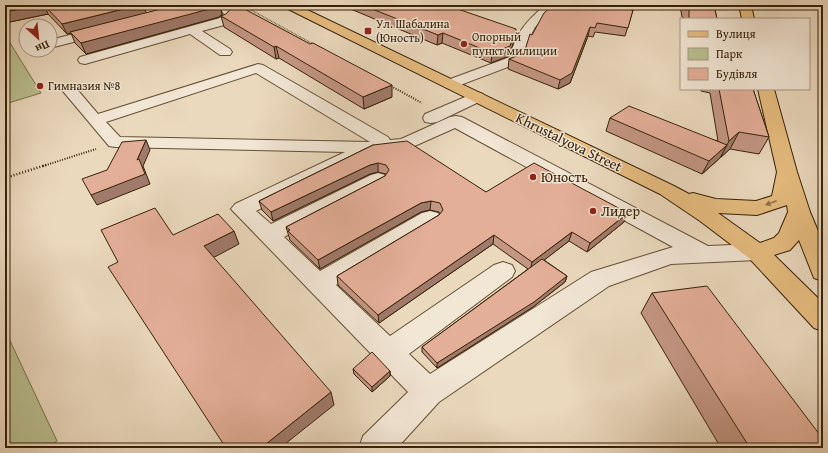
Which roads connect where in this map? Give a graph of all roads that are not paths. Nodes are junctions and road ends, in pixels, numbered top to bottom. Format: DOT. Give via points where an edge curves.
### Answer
graph roads {
  1 [pos="142,5"];
  2 [pos="232,5"];
  3 [pos="288,5"];
  4 [pos="420,5"];
  5 [pos="453,5"];
  6 [pos="552,5"];
  7 [pos="744,5"];
  8 [pos="748,18"];
  9 [pos="192,30"];
  10 [pos="58,42"];
  11 [pos="225,52"];
  12 [pos="85,60"];
  13 [pos="450,84"];
  14 [pos="70,90"];
  15 [pos="766,90"];
  16 [pos="477,97"];
  17 [pos="449,117"];
  18 [pos="95,120"];
  19 [pos="376,144"];
  20 [pos="787,172"];
  21 [pos="378,179"];
  22 [pos="666,190"];
  23 [pos="799,212"];
  24 [pos="430,218"];
  25 [pos="269,235"];
  26 [pos="757,252"];
  27 [pos="706,255"];
  28 [pos="503,271"];
  29 [pos="823,272"];
  30 [pos="318,284"];
  31 [pos="823,320"];
  32 [pos="388,353"];
  33 [pos="428,392"];
  34 [pos="375,448"];
  1 -- 10 [label="lane" via="160,16"];
  2 -- 9 [label="lane" via="225,7 230,14 224,21"];
  3 -- 13 [label="main road, Khrustalyova Street"];
  4 -- 5 [label="lane" via="449,10"];
  6 -- 13 [label="lane" via="530,25 520,43 516,59 498,68"];
  7 -- 8 [label="main road"];
  9 -- 11 [label="lane"];
  9 -- 12 [label="lane"];
  13 -- 16 [label="main road, Khrustalyova Street"];
  14 -- 18 [label="lane"];
  15 -- 20 [label="main road"];
  16 -- 17 [label="lane"];
  16 -- 22 [label="main road, Khrustalyova Street"];
  17 -- 19 [label="lane" via="404,144"];
  17 -- 27 [label="lane"];
  18 -- 19 [label="lane" via="115,142"];
  18 -- 19 [label="lane" via="258,68"];
  19 -- 25 [label="lane" via="242,209"];
  20 -- 22 [label="main road, one-way" via="780,200 757,208 716,206 689,200"];
  20 -- 23 [label="main road"];
  21 -- 25 [label="lane"];
  22 -- 26 [label="main road, Khrustalyova Street" via="708,216"];
  23 -- 26 [label="main road" via="789,237 782,244"];
  23 -- 29 [label="main road"];
  24 -- 30 [label="lane"];
  25 -- 30 [label="lane"];
  26 -- 27 [label="lane"];
  26 -- 31 [label="main road, Khrustalyova Street"];
  27 -- 33 [label="lane" via="670,256 600,279"];
  28 -- 32 [label="lane"];
  30 -- 32 [label="lane"];
  32 -- 33 [label="lane"];
  33 -- 34 [label="lane"];
}
